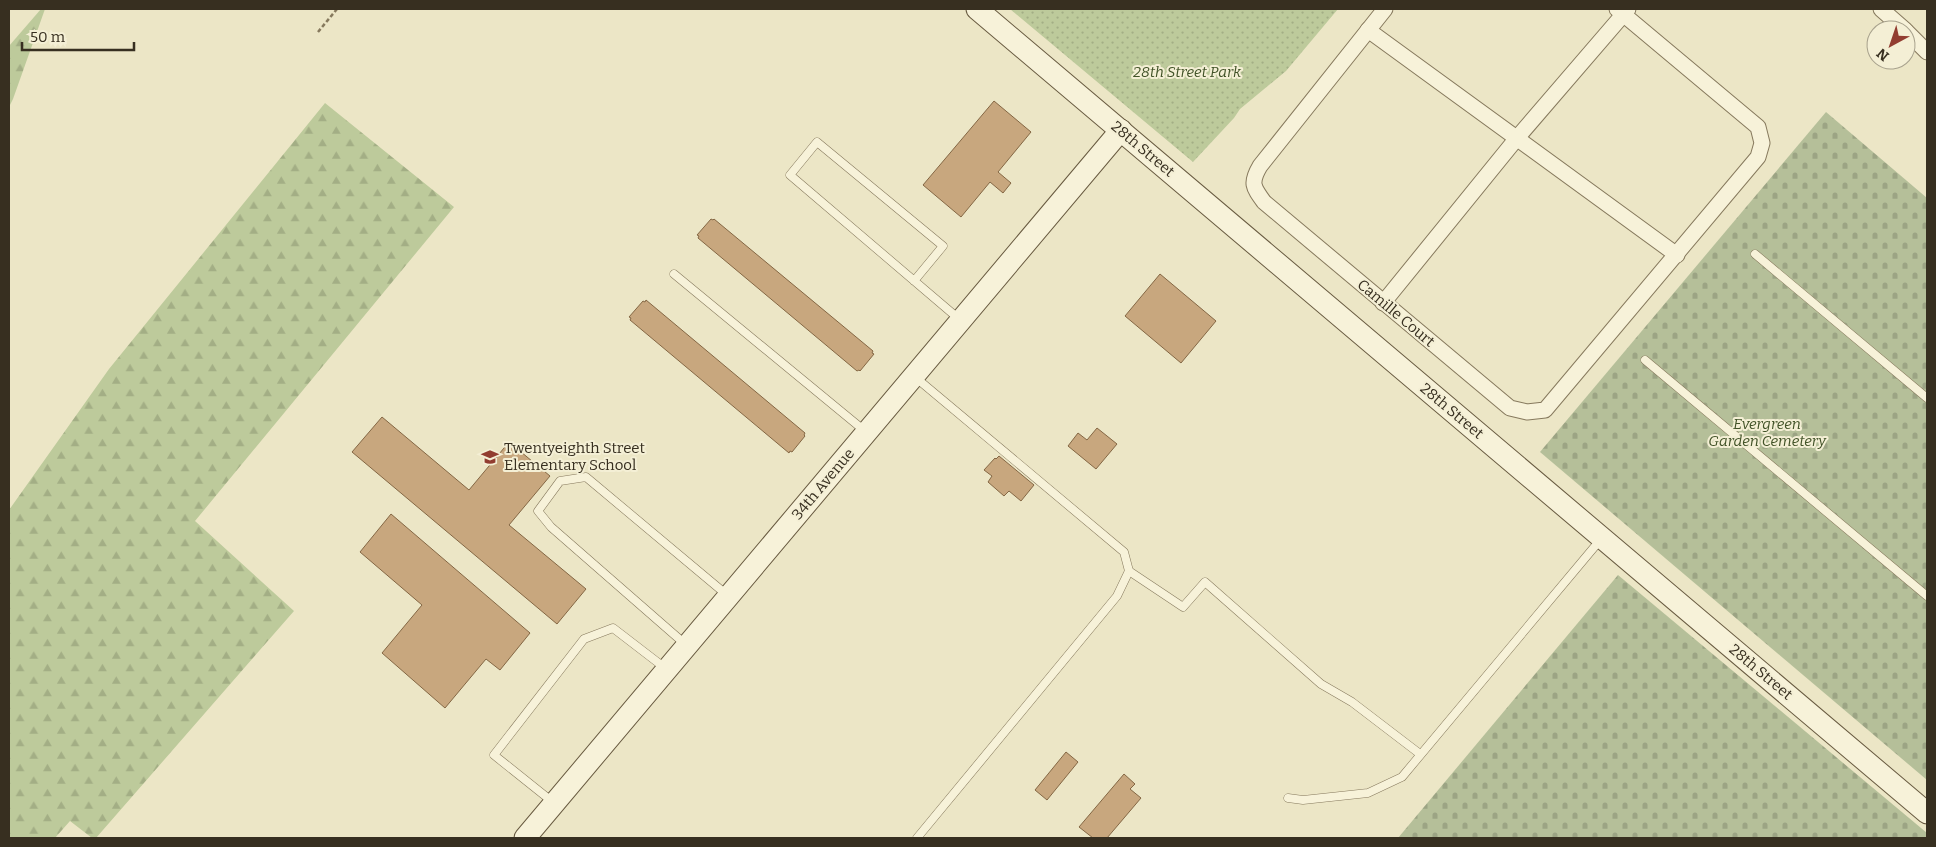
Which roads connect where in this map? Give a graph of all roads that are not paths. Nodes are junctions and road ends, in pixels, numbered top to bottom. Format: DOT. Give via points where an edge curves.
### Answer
graph roads {
  1 [pos="977,9"];
  2 [pos="1385,9"];
  3 [pos="1881,9"];
  4 [pos="1623,10"];
  5 [pos="1893,20"];
  6 [pos="1368,30"];
  7 [pos="1120,130"];
  8 [pos="1517,138"];
  9 [pos="1755,254"];
  10 [pos="1677,255"];
  11 [pos="674,274"];
  12 [pos="914,281"];
  13 [pos="1382,303"];
  14 [pos="960,320"];
  15 [pos="1645,360"];
  16 [pos="914,375"];
  17 [pos="1927,398"];
  18 [pos="866,432"];
  19 [pos="1602,538"];
  20 [pos="1129,570"];
  21 [pos="728,596"];
  22 [pos="1927,596"];
  23 [pos="687,645"];
  24 [pos="666,670"];
  25 [pos="1420,754"];
  26 [pos="1288,798"];
  27 [pos="554,803"];
  28 [pos="1927,813"];
  29 [pos="525,838"];
  30 [pos="917,838"];
  1 -- 7 [label="main road, 28th Street"];
  2 -- 6 [label="street, Camille Court"];
  3 -- 5 [label="street"];
  4 -- 8 [label="street"];
  4 -- 10 [label="street, Camille Court" via="1758,128 1762,143 1758,157"];
  6 -- 8 [label="street"];
  6 -- 13 [label="street, Camille Court" via="1260,166 1254,176 1254,189 1264,202"];
  7 -- 14 [label="main road, 34th Avenue"];
  7 -- 19 [label="main road, 28th Street"];
  8 -- 10 [label="street"];
  8 -- 13 [label="street"];
  9 -- 17 [label="lane"];
  10 -- 13 [label="street, Camille Court" via="1545,410 1528,412 1510,408"];
  11 -- 18 [label="lane"];
  12 -- 12 [label="lane" via="790,175 817,142 943,246"];
  12 -- 14 [label="lane"];
  14 -- 16 [label="main road, 34th Avenue"];
  15 -- 22 [label="lane"];
  16 -- 18 [label="main road, 34th Avenue"];
  16 -- 20 [label="lane" via="1124,552"];
  18 -- 21 [label="main road, 34th Avenue"];
  19 -- 25 [label="lane"];
  19 -- 28 [label="main road, 28th Street"];
  20 -- 25 [label="lane" via="1182,607 1205,582 1321,684 1352,702"];
  20 -- 30 [label="lane" via="1117,596"];
  21 -- 23 [label="main road, 34th Avenue"];
  21 -- 23 [label="lane" via="586,477 560,481 538,511 551,527"];
  23 -- 24 [label="main road, 34th Avenue"];
  24 -- 27 [label="main road, 34th Avenue"];
  24 -- 27 [label="lane" via="613,628 584,639 494,755"];
  25 -- 26 [label="lane" via="1402,777 1368,793 1303,800"];
  27 -- 29 [label="main road, 34th Avenue"];
}
